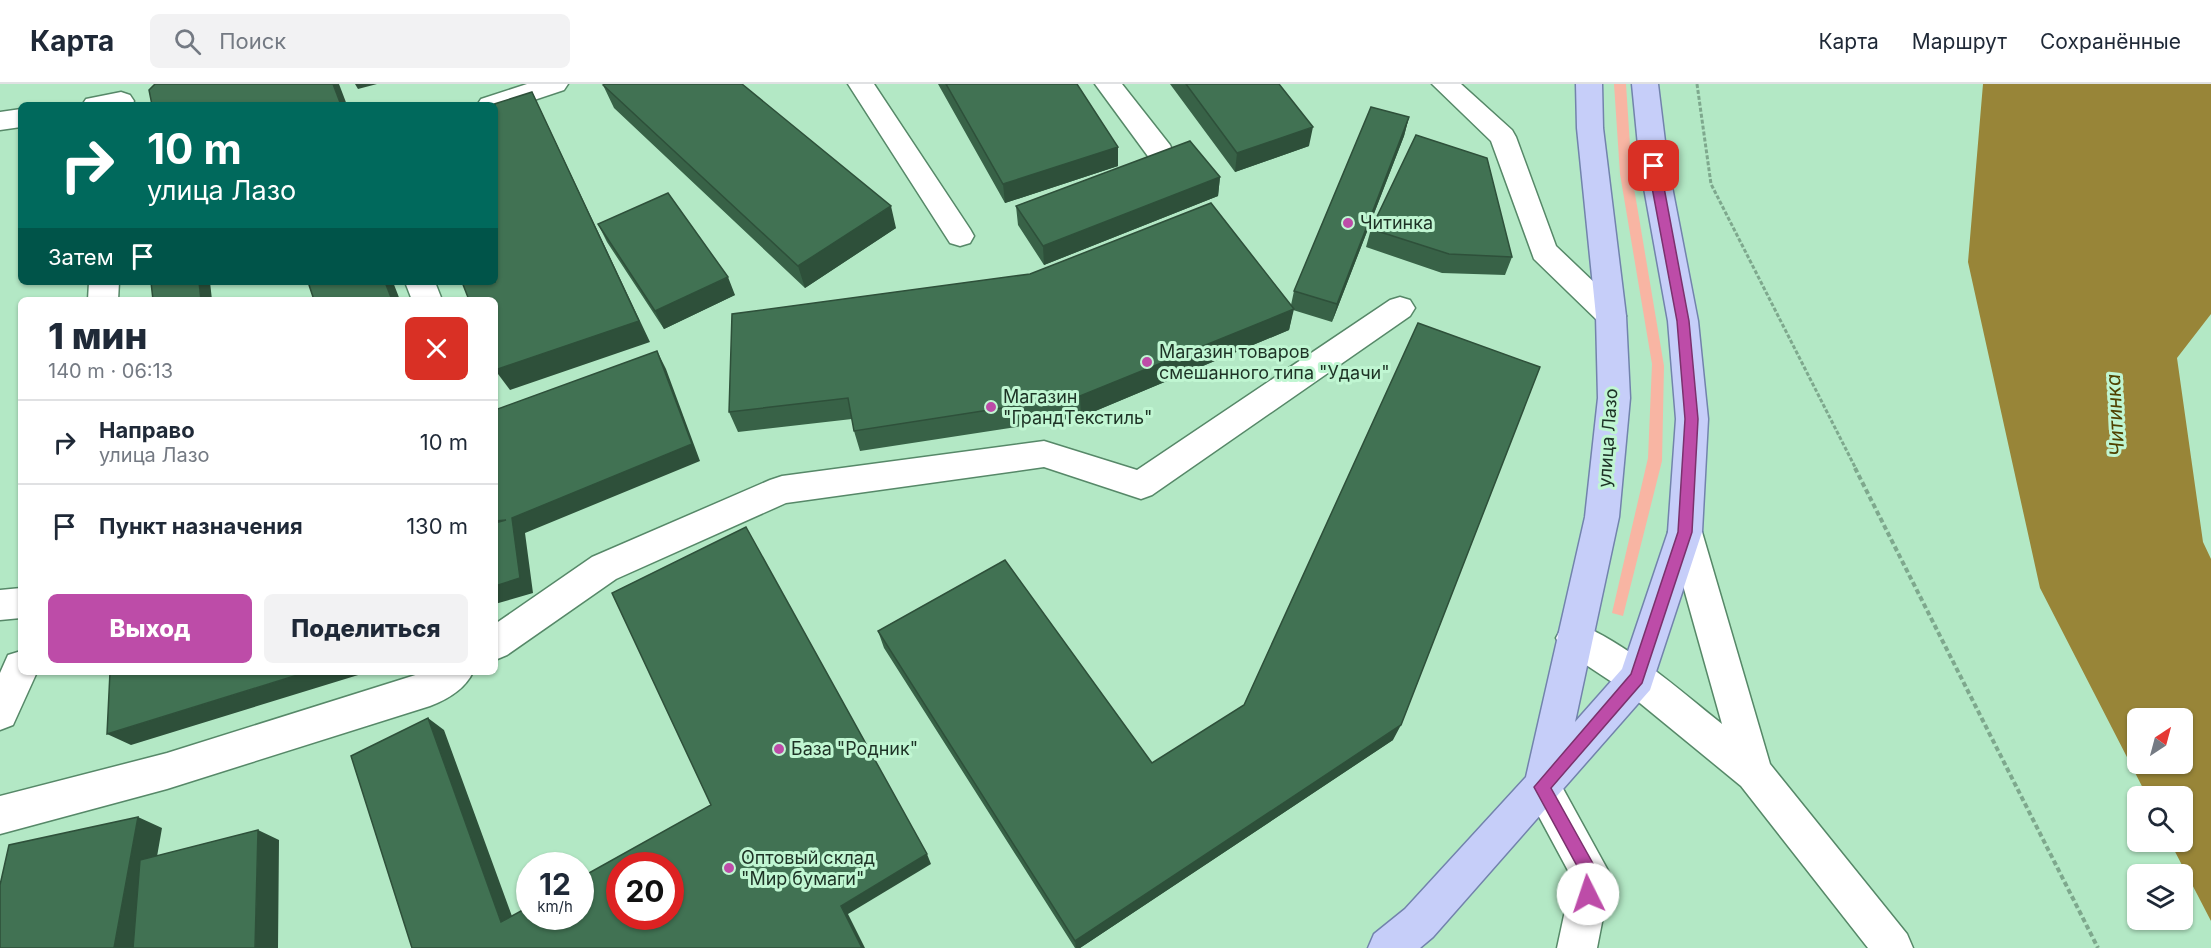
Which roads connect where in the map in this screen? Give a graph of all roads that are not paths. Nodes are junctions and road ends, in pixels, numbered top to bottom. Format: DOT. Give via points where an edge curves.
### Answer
graph roads {
  1 [pos="555,84"];
  2 [pos="861,84"];
  3 [pos="1108,84"];
  4 [pos="1445,84"];
  5 [pos="1588,84"];
  6 [pos="1645,84"];
  7 [pos="122,97"];
  8 [pos="105,102"];
  9 [pos="498,102"];
  10 [pos="18,118"];
  11 [pos="0,121"];
  12 [pos="1160,152"];
  13 [pos="960,236"];
  14 [pos="1400,308"];
  15 [pos="1611,316"];
  16 [pos="1685,532"];
  17 [pos="18,603"];
  18 [pos="0,605"];
  19 [pos="1574,638"];
  20 [pos="498,642"];
  21 [pos="18,674"];
  22 [pos="451,675"];
  23 [pos="1637,678"];
  24 [pos="0,713"];
  25 [pos="1754,773"];
  26 [pos="1542,787"];
  27 [pos="0,815"];
  28 [pos="1388,948"];
  29 [pos="1577,948"];
  30 [pos="1893,948"];
  1 -- 9 [label="street"];
  2 -- 13 [label="street"];
  3 -- 12 [label="street"];
  4 -- 15 [label="street" via="1503,137 1544,251"];
  5 -- 15 [label="main road, улица Лазо"];
  6 -- 16 [label="main road" via="1654,166 1683,321 1692,419"];
  7 -- 8 [label="street"];
  10 -- 11 [label="street"];
  14 -- 20 [label="street" via="1141,484 1044,454 782,490 604,568"];
  15 -- 19 [label="main road, улица Лазо" via="1614,398 1602,517"];
  16 -- 23 [label="main road"];
  16 -- 25 [label="street"];
  17 -- 18 [label="street"];
  19 -- 23 [label="street"];
  19 -- 26 [label="main road, улица Лазо"];
  21 -- 24 [label="street"];
  22 -- 27 [label="street" via="419,693 167,771"];
  23 -- 25 [label="street"];
  23 -- 26 [label="main road"];
  25 -- 30 [label="street"];
  26 -- 28 [label="main road" via="1419,923"];
  26 -- 29 [label="street" via="1592,876"];
}
